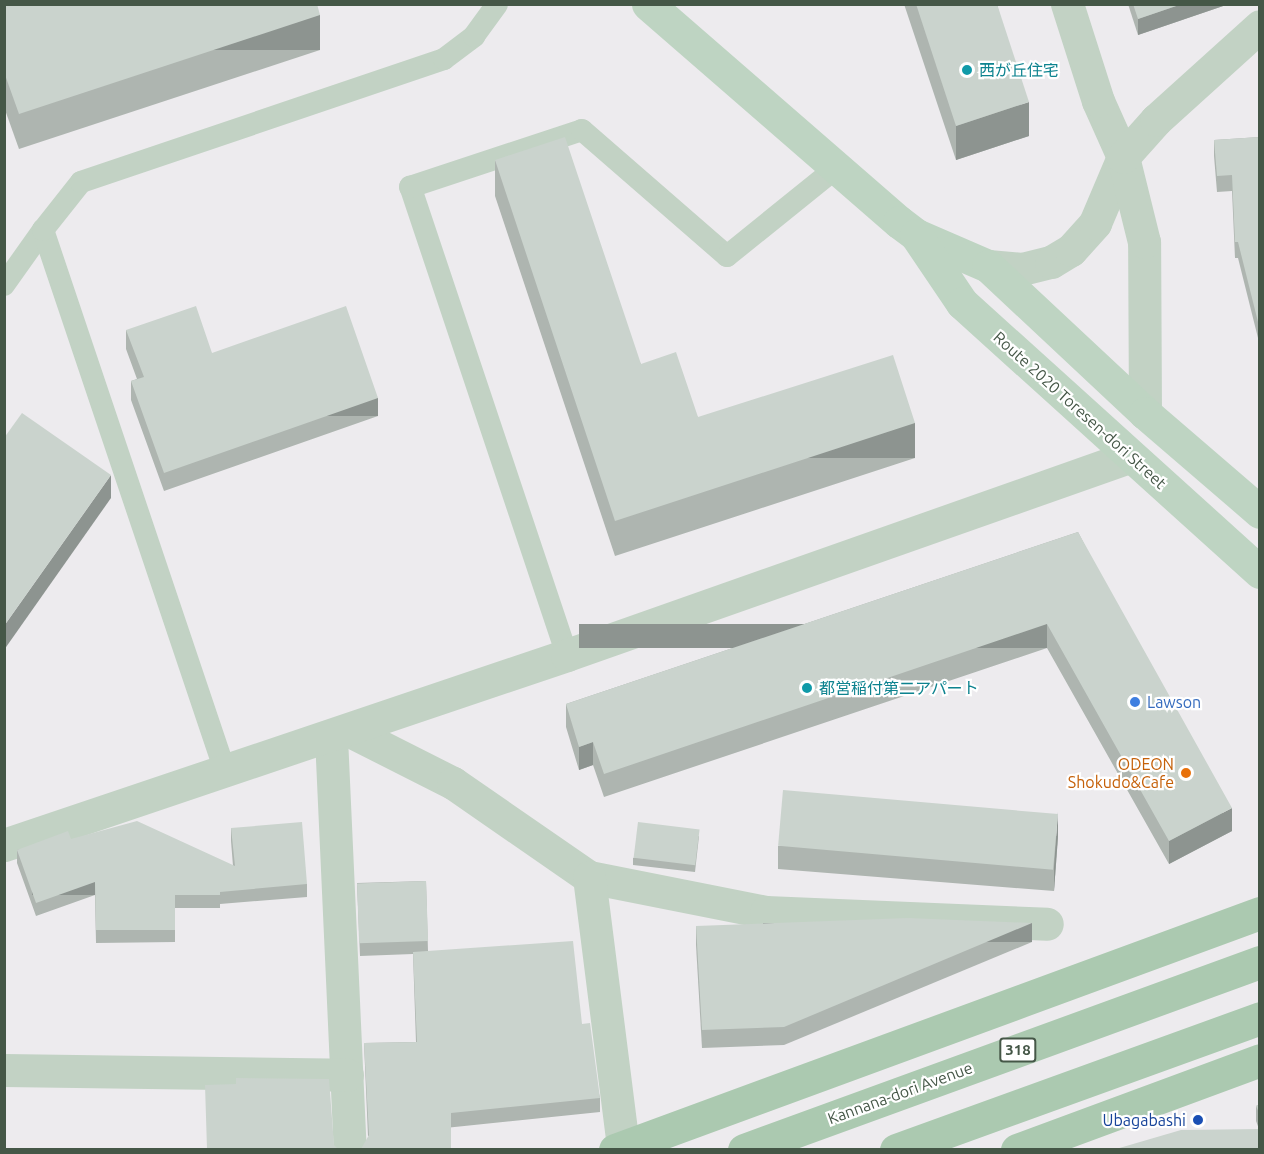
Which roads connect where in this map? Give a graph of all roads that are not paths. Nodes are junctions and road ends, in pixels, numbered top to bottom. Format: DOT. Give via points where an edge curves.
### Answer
graph roads {
  1 [pos="497,4"];
  2 [pos="648,4"];
  3 [pos="1067,4"];
  4 [pos="1260,26"];
  5 [pos="1123,157"];
  6 [pos="837,168"];
  7 [pos="43,230"];
  8 [pos="916,235"];
  9 [pos="988,266"];
  10 [pos="4,285"];
  11 [pos="1145,412"];
  12 [pos="1129,457"];
  13 [pos="1260,512"];
  14 [pos="1260,572"];
  15 [pos="567,656"];
  16 [pos="339,734"];
  17 [pos="225,771"];
  18 [pos="4,844"];
  19 [pos="589,877"];
  20 [pos="1260,913"];
  21 [pos="1047,924"];
  22 [pos="1260,962"];
  23 [pos="1260,1018"];
  24 [pos="1260,1060"];
  25 [pos="4,1070"];
  26 [pos="346,1075"];
  27 [pos="619,1148"];
  28 [pos="350,1149"];
  29 [pos="744,1149"];
  30 [pos="896,1149"];
  31 [pos="1017,1149"];
  1 -- 7 [label="lane" via="474,36 444,59 81,182"];
  2 -- 6 [label="main road, Route 2020 Toresen-dori Street"];
  3 -- 5 [label="street" via="1098,101"];
  4 -- 5 [label="street" via="1156,120"];
  5 -- 9 [label="street" via="1095,223 1071,250 1051,262 1022,269"];
  5 -- 11 [label="street" via="1144,242"];
  6 -- 8 [label="main road, Route 2020 Toresen-dori Street"];
  6 -- 15 [label="lane" via="727,256 582,130 410,187"];
  7 -- 10 [label="lane"];
  7 -- 17 [label="lane"];
  8 -- 9 [label="main road, Route 2020 Toresen-dori Street"];
  8 -- 12 [label="main road, Route 2020 Toresen-dori Street" via="962,303"];
  9 -- 11 [label="main road, Route 2020 Toresen-dori Street"];
  11 -- 13 [label="main road, Route 2020 Toresen-dori Street"];
  12 -- 14 [label="main road, Route 2020 Toresen-dori Street"];
  12 -- 15 [label="street"];
  15 -- 16 [label="street"];
  16 -- 17 [label="street"];
  16 -- 19 [label="street" via="453,783"];
  16 -- 26 [label="street"];
  17 -- 18 [label="street"];
  19 -- 21 [label="street" via="766,912"];
  19 -- 27 [label="street"];
  20 -- 27 [label="main road"];
  22 -- 29 [label="main road, Kannana-dori Avenue / 318"];
  23 -- 30 [label="main road"];
  24 -- 31 [label="main road"];
  25 -- 26 [label="street"];
  26 -- 28 [label="street"];
}
